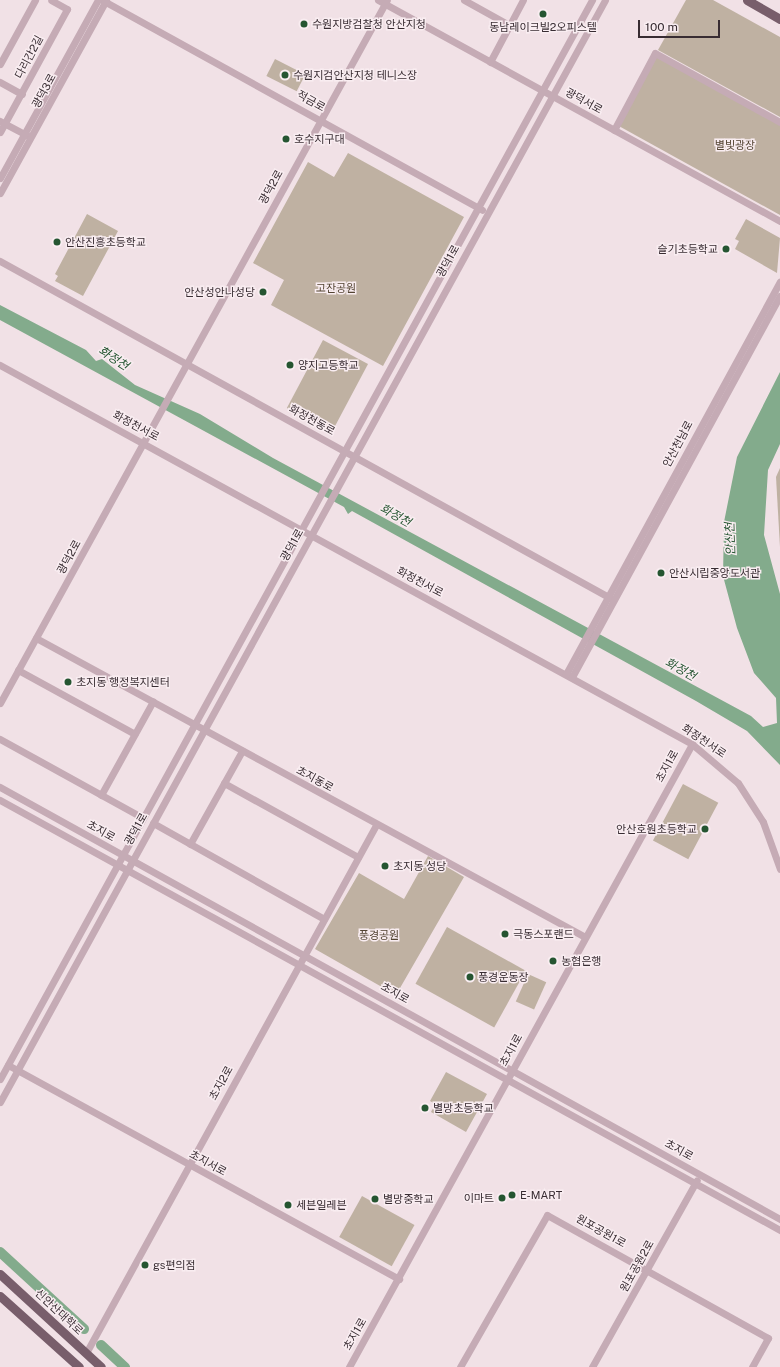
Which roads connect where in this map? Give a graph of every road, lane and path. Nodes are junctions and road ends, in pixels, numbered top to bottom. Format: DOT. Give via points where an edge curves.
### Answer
graph roads {
  1 [pos="35,0"];
  2 [pos="51,0"];
  3 [pos="103,0"];
  4 [pos="378,0"];
  5 [pos="464,0"];
  6 [pos="523,0"];
  7 [pos="592,0"];
  8 [pos="605,0"];
  9 [pos="747,0"];
  10 [pos="386,2"];
  11 [pos="780,19"];
  12 [pos="509,25"];
  13 [pos="490,62"];
  14 [pos="0,64"];
  15 [pos="0,82"];
  16 [pos="542,91"];
  17 [pos="22,94"];
  18 [pos="552,96"];
  19 [pos="321,119"];
  20 [pos="2,122"];
  21 [pos="780,122"];
  22 [pos="614,130"];
  23 [pos="0,132"];
  24 [pos="28,136"];
  25 [pos="0,178"];
  26 [pos="0,193"];
  27 [pos="478,208"];
  28 [pos="487,213"];
  29 [pos="780,221"];
  30 [pos="0,261"];
  31 [pos="780,282"];
  32 [pos="780,296"];
  33 [pos="186,364"];
  34 [pos="0,365"];
  35 [pos="144,443"];
  36 [pos="344,451"];
  37 [pos="354,456"];
  38 [pos="301,529"];
  39 [pos="310,534"];
  40 [pos="610,598"];
  41 [pos="36,638"];
  42 [pos="18,670"];
  43 [pos="569,675"];
  44 [pos="153,701"];
  45 [pos="0,703"];
  46 [pos="194,724"];
  47 [pos="203,730"];
  48 [pos="135,734"];
  49 [pos="0,739"];
  50 [pos="692,744"];
  51 [pos="242,751"];
  52 [pos="224,783"];
  53 [pos="0,787"];
  54 [pos="101,795"];
  55 [pos="0,800"];
  56 [pos="143,818"];
  57 [pos="152,823"];
  58 [pos="376,825"];
  59 [pos="190,844"];
  60 [pos="122,855"];
  61 [pos="358,857"];
  62 [pos="132,860"];
  63 [pos="117,865"];
  64 [pos="780,869"];
  65 [pos="126,871"];
  66 [pos="324,919"];
  67 [pos="585,937"];
  68 [pos="304,956"];
  69 [pos="299,965"];
  70 [pos="8,1065"];
  71 [pos="17,1070"];
  72 [pos="512,1070"];
  73 [pos="0,1079"];
  74 [pos="507,1080"];
  75 [pos="0,1102"];
  76 [pos="188,1165"];
  77 [pos="700,1174"];
  78 [pos="694,1184"];
  79 [pos="780,1218"];
  80 [pos="780,1230"];
  81 [pos="647,1269"];
  82 [pos="0,1274"];
  83 [pos="399,1279"];
  84 [pos="0,1296"];
  85 [pos="86,1353"];
  86 [pos="79,1367"];
  87 [pos="101,1367"];
  88 [pos="349,1367"];
  89 [pos="460,1367"];
  90 [pos="592,1367"];
  91 [pos="752,1367"];
  1 -- 14 [label="street, 다리간2길"];
  2 -- 17 [label="street, 다리간2길" via="67,9"];
  3 -- 19 [label="street, 적금로"];
  3 -- 24 [label="street, 광덕3로"];
  4 -- 10 [label="street, 광덕서로"];
  5 -- 12 [label="street"];
  6 -- 12 [label="street"];
  7 -- 16 [label="street, 광덕1로"];
  8 -- 18 [label="street, 광덕1로"];
  9 -- 11 [label="main road"];
  10 -- 13 [label="street, 광덕서로"];
  10 -- 19 [label="street, 광덕2로"];
  12 -- 13 [label="street"];
  13 -- 16 [label="street, 광덕서로"];
  15 -- 17 [label="street"];
  16 -- 18 [label="street, 광덕서로"];
  16 -- 27 [label="street, 광덕1로"];
  17 -- 20 [label="street, 다리간2길"];
  18 -- 22 [label="street, 광덕서로"];
  18 -- 28 [label="street, 광덕1로"];
  19 -- 27 [label="street, 적금로"];
  19 -- 33 [label="street, 광덕2로"];
  20 -- 23 [label="street, 다리간2길"];
  20 -- 24 [label="street"];
  21 -- 22 [label="street" via="655,53"];
  22 -- 29 [label="street, 광덕서로"];
  24 -- 25 [label="street, 광덕3로"];
  24 -- 26 [label="street, 광덕3로"];
  27 -- 28 [label="street, 적금로"];
  27 -- 36 [label="street, 광덕1로"];
  28 -- 37 [label="street, 광덕1로"];
  30 -- 33 [label="street, 화정천동로"];
  31 -- 40 [label="street, 안산천남로"];
  32 -- 40 [label="street, 안산천남로"];
  33 -- 35 [label="street, 광덕2로"];
  33 -- 36 [label="street, 화정천동로"];
  34 -- 35 [label="street, 화정천서로"];
  35 -- 38 [label="street, 화정천서로"];
  35 -- 41 [label="street, 광덕2로"];
  36 -- 37 [label="street, 화정천동로"];
  36 -- 38 [label="street, 광덕1로"];
  37 -- 39 [label="street, 광덕1로"];
  37 -- 40 [label="street, 화정천동로"];
  38 -- 39 [label="street, 화정천서로"];
  38 -- 46 [label="street, 광덕1로"];
  39 -- 43 [label="street, 화정천서로"];
  39 -- 47 [label="street, 광덕1로"];
  40 -- 43 [label="street, 안산천남로"];
  41 -- 42 [label="street, 광덕2로"];
  41 -- 44 [label="street, 초지동로"];
  42 -- 45 [label="street, 광덕2로"];
  42 -- 48 [label="street"];
  43 -- 50 [label="street, 화정천서로"];
  44 -- 46 [label="street, 초지동로"];
  44 -- 48 [label="street"];
  46 -- 47 [label="street, 초지동로"];
  46 -- 56 [label="street, 광덕1로"];
  47 -- 51 [label="street, 초지동로"];
  47 -- 57 [label="street, 광덕1로"];
  48 -- 54 [label="street"];
  49 -- 54 [label="street"];
  50 -- 64 [label="street, 화정천서로" via="725,768 752,803"];
  50 -- 67 [label="street, 초지1로"];
  51 -- 52 [label="street"];
  51 -- 58 [label="street, 초지동로"];
  52 -- 59 [label="street"];
  52 -- 61 [label="street"];
  53 -- 60 [label="street, 초지로"];
  54 -- 56 [label="street"];
  55 -- 63 [label="street, 초지로"];
  56 -- 60 [label="street, 광덕1로"];
  57 -- 59 [label="street"];
  57 -- 62 [label="street, 광덕1로"];
  58 -- 61 [label="street, 초지2로"];
  58 -- 67 [label="street, 초지동로"];
  59 -- 66 [label="street"];
  60 -- 62 [label="street, 초지로"];
  60 -- 63 [label="street, 광덕1로"];
  61 -- 66 [label="street, 초지2로"];
  62 -- 65 [label="street, 광덕1로"];
  62 -- 68 [label="street, 초지로"];
  63 -- 65 [label="street, 초지로"];
  63 -- 70 [label="street, 광덕1로"];
  65 -- 69 [label="street, 초지로"];
  65 -- 71 [label="street, 광덕1로"];
  66 -- 68 [label="street, 초지2로"];
  67 -- 72 [label="street, 초지1로"];
  68 -- 69 [label="street, 초지2로"];
  68 -- 72 [label="street, 초지로"];
  69 -- 74 [label="street, 초지로"];
  69 -- 76 [label="street, 초지2로"];
  70 -- 71 [label="street, 초지서로"];
  70 -- 73 [label="street, 광덕1로"];
  71 -- 75 [label="street, 광덕1로"];
  71 -- 76 [label="street, 초지서로"];
  72 -- 74 [label="street, 초지1로"];
  72 -- 77 [label="street, 초지로"];
  74 -- 78 [label="street, 초지로"];
  74 -- 83 [label="street, 초지1로"];
  76 -- 83 [label="street, 초지서로"];
  76 -- 85 [label="street, 초지2로"];
  77 -- 78 [label="street, 원포공원2로"];
  77 -- 79 [label="street, 초지로"];
  78 -- 80 [label="street, 초지로"];
  78 -- 81 [label="street, 원포공원2로"];
  81 -- 89 [label="street, 원포공원1로" via="551,1215 544,1216"];
  81 -- 90 [label="street, 원포공원2로"];
  81 -- 91 [label="street, 원포공원1로" via="768,1338"];
  82 -- 85 [label="main road, 신안산대학로"];
  83 -- 88 [label="street, 초지1로"];
  84 -- 86 [label="main road"];
  85 -- 87 [label="main road, 신안산대학로"];
}
